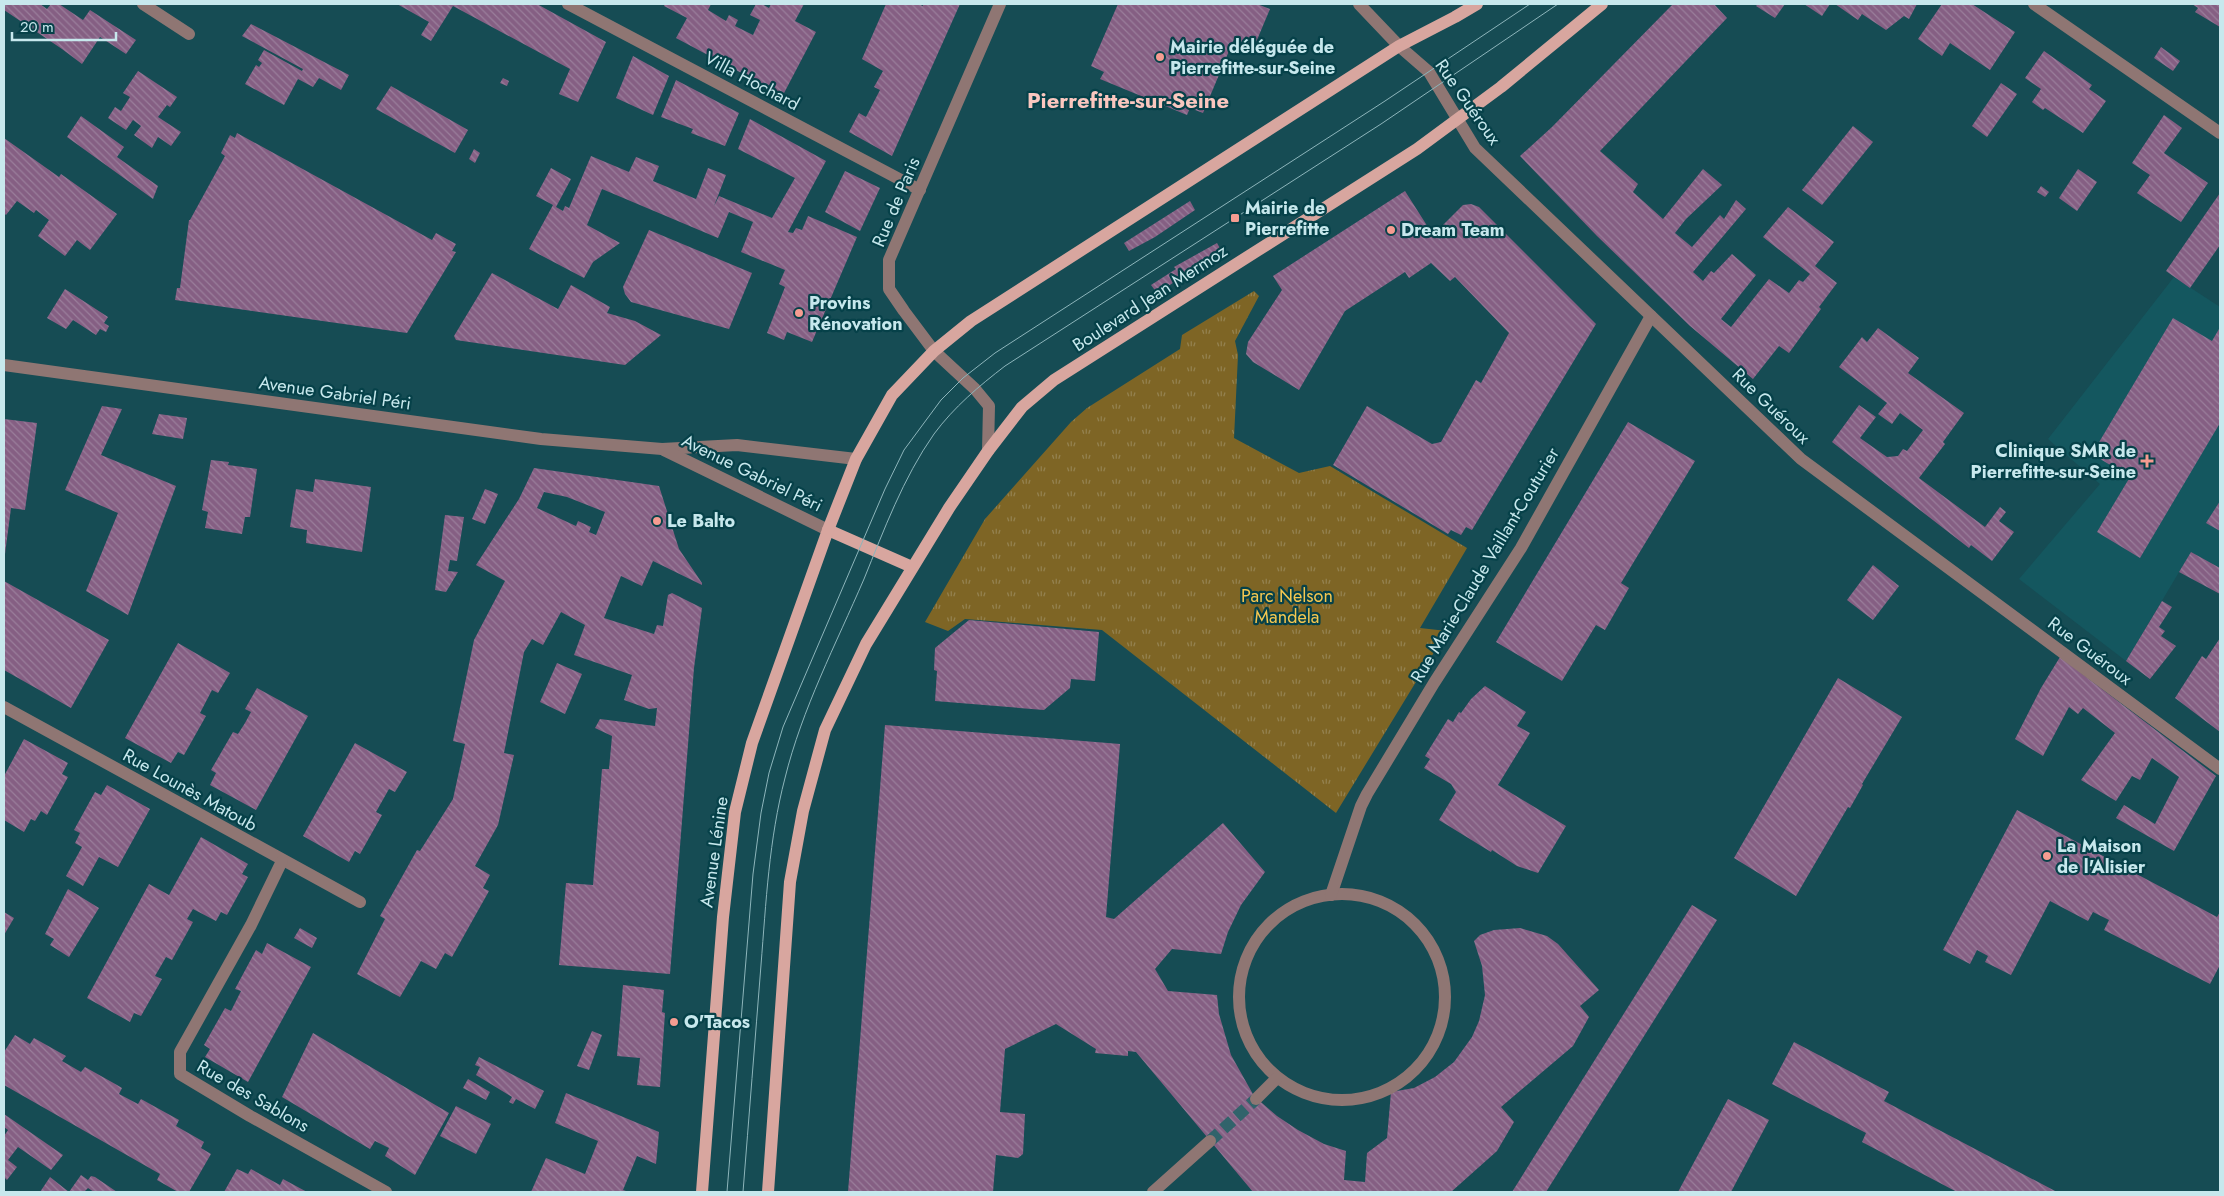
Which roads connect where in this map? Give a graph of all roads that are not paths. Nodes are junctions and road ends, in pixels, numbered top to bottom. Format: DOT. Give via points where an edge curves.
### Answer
graph roads {
  1 [pos="144,4"];
  2 [pos="568,4"];
  3 [pos="1000,4"];
  4 [pos="1359,4"];
  5 [pos="1477,4"];
  6 [pos="1602,4"];
  7 [pos="2034,4"];
  8 [pos="188,34"];
  9 [pos="1399,46"];
  10 [pos="1458,119"];
  11 [pos="2220,134"];
  12 [pos="920,190"];
  13 [pos="1651,316"];
  14 [pos="934,351"];
  15 [pos="4,365"];
  16 [pos="662,449"];
  17 [pos="988,451"];
  18 [pos="856,459"];
  19 [pos="828,530"];
  20 [pos="912,567"];
  21 [pos="4,707"];
  22 [pos="2220,769"];
  23 [pos="282,861"];
  24 [pos="1331,895"];
  25 [pos="360,902"];
  26 [pos="1277,1078"];
  27 [pos="1256,1098"];
  28 [pos="1210,1141"];
  29 [pos="386,1192"];
  30 [pos="702,1192"];
  31 [pos="768,1192"];
  32 [pos="1153,1192"];
  1 -- 8 [label="street"];
  2 -- 12 [label="street, Villa Hochard"];
  3 -- 12 [label="street, Rue de Paris"];
  4 -- 9 [label="street, Rue Guéroux"];
  5 -- 9 [label="main road"];
  6 -- 10 [label="main road, Boulevard Jean Mermoz"];
  7 -- 11 [label="street"];
  9 -- 10 [label="street, Rue Guéroux" via="1429,72"];
  9 -- 14 [label="main road" via="970,321"];
  10 -- 13 [label="street, Rue Guéroux" via="1475,148"];
  10 -- 17 [label="main road, Boulevard Jean Mermoz" via="1417,149 1054,380 1022,408"];
  12 -- 14 [label="street, Rue de Paris" via="889,260 889,289"];
  13 -- 22 [label="street, Rue Guéroux" via="1801,459"];
  13 -- 24 [label="street, Rue Marie-Claude Vaillant-Couturier" via="1521,548 1434,683 1361,806"];
  14 -- 17 [label="street, Rue de Paris" via="989,406"];
  14 -- 18 [label="main road" via="892,395"];
  15 -- 16 [label="street, Avenue Gabriel Péri" via="542,439"];
  16 -- 18 [label="street, Avenue Gabriel Péri" via="737,444"];
  16 -- 19 [label="street, Avenue Gabriel Péri"];
  17 -- 20 [label="main road, Boulevard Jean Mermoz"];
  18 -- 19 [label="main road"];
  19 -- 20 [label="main road"];
  19 -- 30 [label="main road, Avenue Lénine" via="752,743 735,812 723,917"];
  20 -- 31 [label="main road" via="866,644 825,730 803,812 790,882"];
  21 -- 23 [label="street, Rue Lounès Matoub"];
  23 -- 25 [label="street, Rue Lounès Matoub"];
  23 -- 29 [label="street, Rue des Sablons" via="252,925 180,1052 180,1074"];
  24 -- 26 [label="street" via="1298,904 1269,924 1249,952 1241,977 1241,1020 1254,1052"];
  24 -- 26 [label="street" via="1358,895 1384,903 1408,917 1426,937 1441,966 1446,999 1440,1031 1419,1066 1401,1083 1371,1097 1338,1101 1306,1094"];
  26 -- 27 [label="street"];
  28 -- 32 [label="street"];
}
